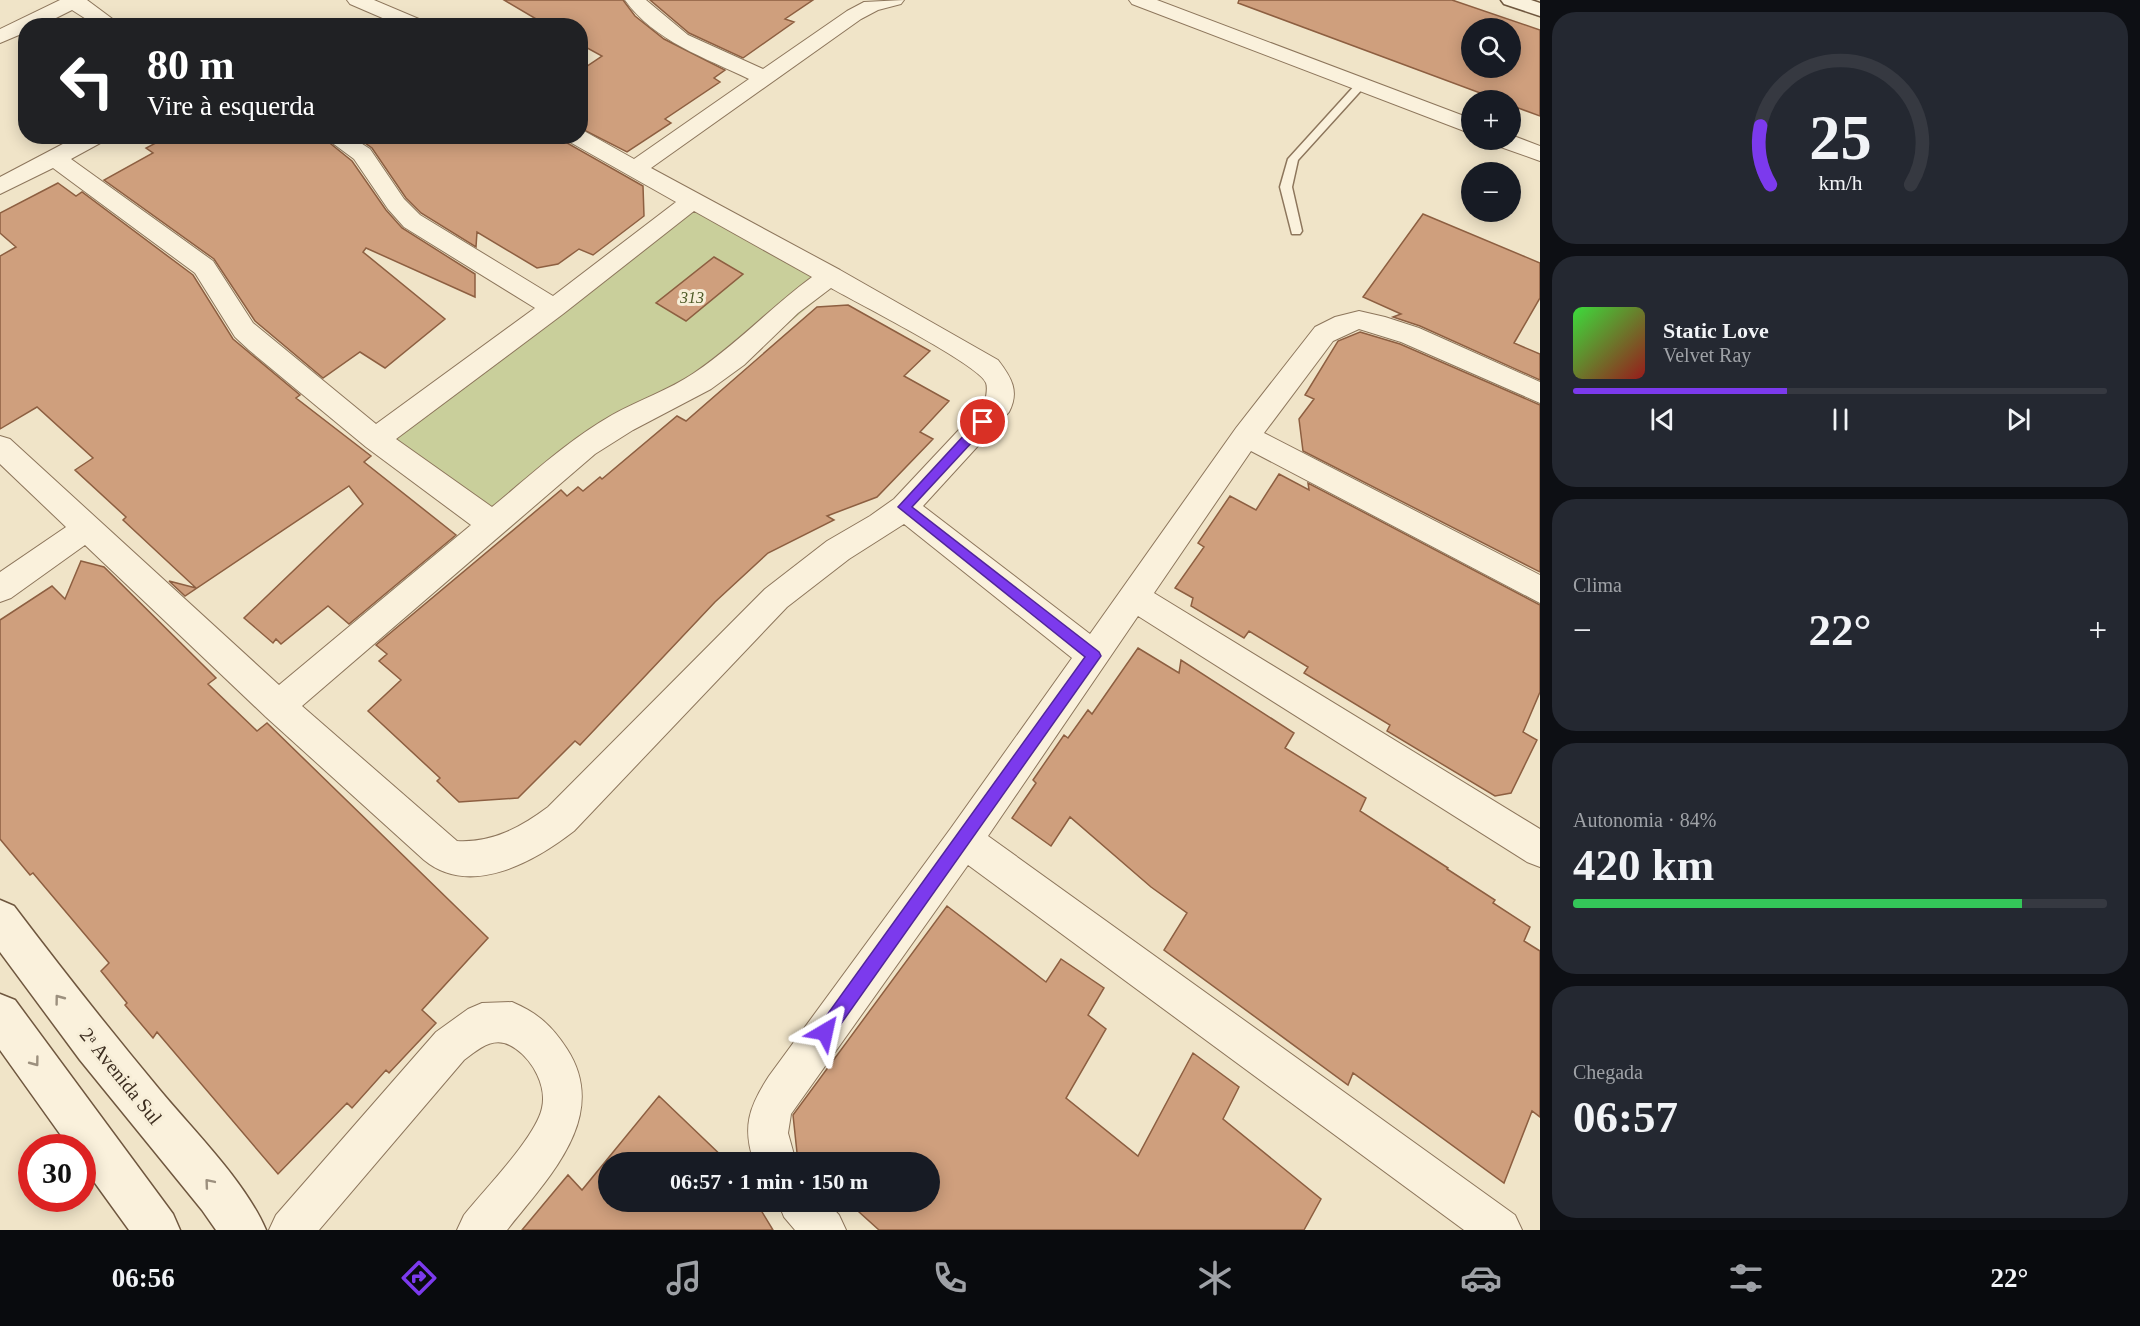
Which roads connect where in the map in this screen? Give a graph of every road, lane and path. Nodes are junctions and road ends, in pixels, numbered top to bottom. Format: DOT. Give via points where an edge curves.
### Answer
graph roads {
  1 [pos="357,0"];
  2 [pos="635,0"];
  3 [pos="894,0"];
  4 [pos="1139,0"];
  5 [pos="1511,0"];
  6 [pos="73,1"];
  7 [pos="866,3"];
  8 [pos="1540,10"];
  9 [pos="39,18"];
  10 [pos="100,18"];
  11 [pos="400,18"];
  12 [pos="18,28"];
  13 [pos="0,37"];
  14 [pos="763,77"];
  15 [pos="1361,85"];
  16 [pos="1461,124"];
  17 [pos="588,143"];
  18 [pos="82,144"];
  19 [pos="346,144"];
  20 [pos="1521,147"];
  21 [pos="1540,154"];
  22 [pos="56,159"];
  23 [pos="635,169"];
  24 [pos="0,187"];
  25 [pos="692,201"];
  26 [pos="1296,231"];
  27 [pos="831,276"];
  28 [pos="554,308"];
  29 [pos="1540,393"];
  30 [pos="1246,436"];
  31 [pos="376,439"];
  32 [pos="0,447"];
  33 [pos="904,507"];
  34 [pos="494,525"];
  35 [pos="87,528"];
  36 [pos="0,589"];
  37 [pos="1540,590"];
  38 [pos="1133,596"];
  39 [pos="1094,656"];
  40 [pos="278,706"];
  41 [pos="1537,836"];
  42 [pos="964,840"];
  43 [pos="0,920"];
  44 [pos="0,1015"];
  45 [pos="771,1152"];
  46 [pos="808,1212"];
  47 [pos="157,1230"];
  48 [pos="243,1230"];
  49 [pos="291,1230"];
  50 [pos="478,1230"];
  51 [pos="824,1230"];
  52 [pos="1500,1230"];
  1 -- 11 [label="street"];
  2 -- 14 [label="street" via="681,39"];
  3 -- 7 [label="street"];
  4 -- 15 [label="street"];
  5 -- 8 [label="street"];
  6 -- 9 [label="street"];
  6 -- 10 [label="street"];
  7 -- 14 [label="street"];
  12 -- 13 [label="street"];
  14 -- 23 [label="street"];
  15 -- 16 [label="street"];
  15 -- 26 [label="lane" via="1293,159 1286,187"];
  17 -- 23 [label="street"];
  18 -- 22 [label="street"];
  19 -- 28 [label="street" via="362,154 412,221"];
  20 -- 21 [label="street"];
  22 -- 24 [label="street"];
  22 -- 31 [label="street" via="204,267 244,330"];
  23 -- 25 [label="street"];
  25 -- 27 [label="street"];
  25 -- 28 [label="street"];
  27 -- 33 [label="street" via="956,346 989,367 1000,382 999,405"];
  27 -- 34 [label="street" via="701,382 585,446"];
  28 -- 31 [label="street"];
  29 -- 30 [label="street" via="1410,335 1359,320 1324,334"];
  30 -- 37 [label="street"];
  30 -- 38 [label="street"];
  31 -- 34 [label="street"];
  32 -- 35 [label="street"];
  33 -- 39 [label="street"];
  33 -- 40 [label="street" via="838,550 776,598 561,819 512,851 470,860 451,858"];
  34 -- 40 [label="street"];
  35 -- 36 [label="street"];
  35 -- 40 [label="street"];
  38 -- 39 [label="street"];
  38 -- 41 [label="street"];
  39 -- 42 [label="street"];
  42 -- 45 [label="street" via="772,1108 766,1126"];
  42 -- 52 [label="street"];
  48 -- 43 [label="street, 2ᵃ Avenida Sul, one-way"];
  44 -- 47 [label="street, one-way"];
  46 -- 51 [label="street"];
  49 -- 50 [label="street" via="450,1046 482,1023 512,1022 540,1042 559,1072 563,1108 547,1146"];
}
